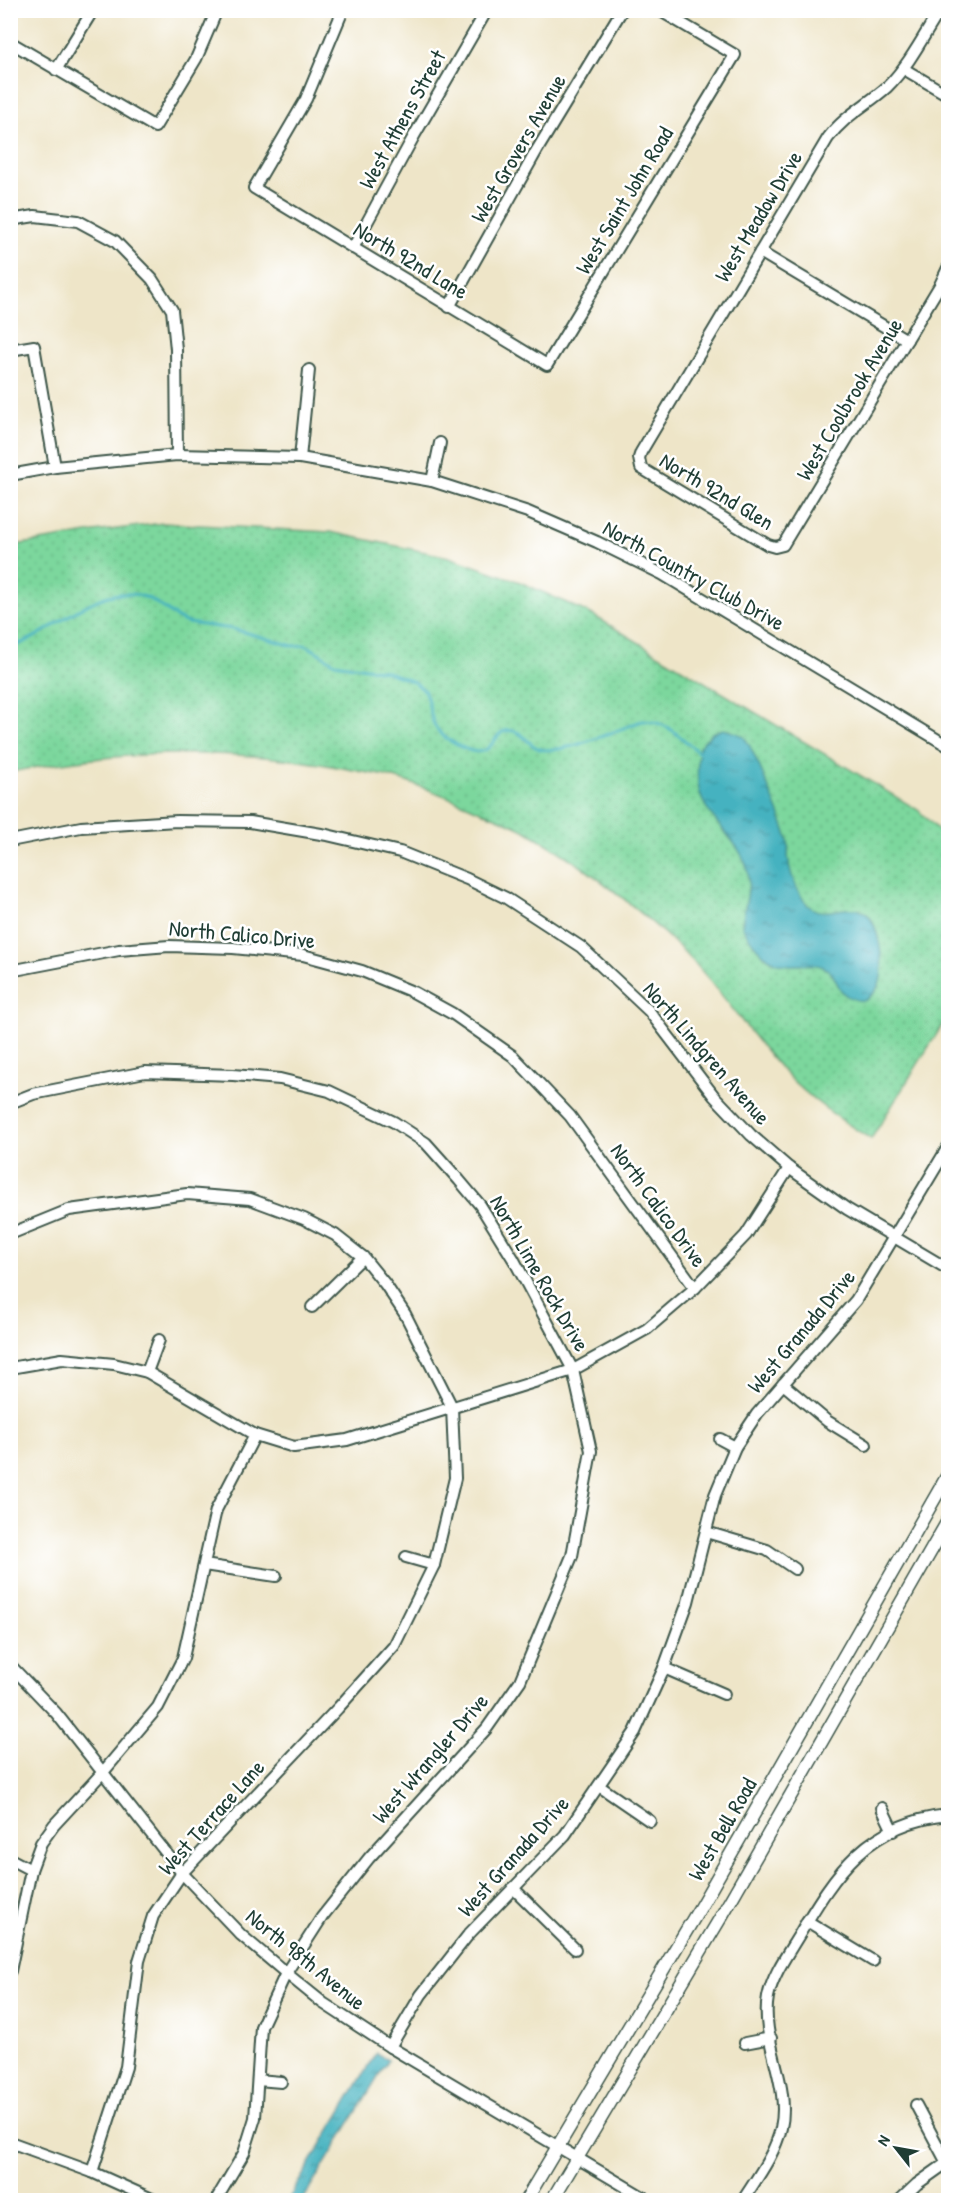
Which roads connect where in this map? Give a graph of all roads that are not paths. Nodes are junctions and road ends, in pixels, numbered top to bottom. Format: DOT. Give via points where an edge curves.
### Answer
graph roads {
  1 [pos="93,10"];
  2 [pos="217,10"];
  3 [pos="343,10"];
  4 [pos="487,10"];
  5 [pos="622,10"];
  6 [pos="659,10"];
  7 [pos="940,10"];
  8 [pos="10,42"];
  9 [pos="904,69"];
  10 [pos="56,70"];
  11 [pos="948,95"];
  12 [pos="10,220"];
  13 [pos="353,248"];
  14 [pos="760,252"];
  15 [pos="948,268"];
  16 [pos="449,307"];
  17 [pos="907,340"];
  18 [pos="10,350"];
  19 [pos="547,365"];
  20 [pos="309,370"];
  21 [pos="440,443"];
  22 [pos="177,455"];
  23 [pos="300,458"];
  24 [pos="639,463"];
  25 [pos="55,467"];
  26 [pos="10,476"];
  27 [pos="432,481"];
  28 [pos="779,547"];
  29 [pos="948,747"];
  30 [pos="10,841"];
  31 [pos="10,971"];
  32 [pos="10,1103"];
  33 [pos="948,1147"];
  34 [pos="789,1168"];
  35 [pos="10,1234"];
  36 [pos="894,1238"];
  37 [pos="363,1257"];
  38 [pos="948,1269"];
  39 [pos="695,1288"];
  40 [pos="312,1307"];
  41 [pos="159,1340"];
  42 [pos="10,1368"];
  43 [pos="573,1370"];
  44 [pos="147,1372"];
  45 [pos="783,1384"];
  46 [pos="452,1407"];
  47 [pos="255,1435"];
  48 [pos="720,1438"];
  49 [pos="866,1445"];
  50 [pos="735,1447"];
  51 [pos="948,1475"];
  52 [pos="948,1521"];
  53 [pos="706,1532"];
  54 [pos="406,1557"];
  55 [pos="204,1565"];
  56 [pos="434,1565"];
  57 [pos="795,1569"];
  58 [pos="276,1576"];
  59 [pos="10,1665"];
  60 [pos="664,1668"];
  61 [pos="724,1694"];
  62 [pos="104,1771"];
  63 [pos="599,1786"];
  64 [pos="882,1808"];
  65 [pos="948,1815"];
  66 [pos="651,1821"];
  67 [pos="893,1831"];
  68 [pos="10,1859"];
  69 [pos="31,1869"];
  70 [pos="183,1873"];
  71 [pos="513,1888"];
  72 [pos="807,1921"];
  73 [pos="575,1949"];
  74 [pos="873,1961"];
  75 [pos="10,1971"];
  76 [pos="286,1973"];
  77 [pos="771,2038"];
  78 [pos="745,2043"];
  79 [pos="390,2047"];
  80 [pos="258,2080"];
  81 [pos="280,2082"];
  82 [pos="916,2105"];
  83 [pos="10,2142"];
  84 [pos="558,2148"];
  85 [pos="577,2158"];
  86 [pos="948,2163"];
  87 [pos="92,2172"];
  88 [pos="154,2200"];
  89 [pos="216,2200"];
  90 [pos="526,2200"];
  91 [pos="552,2200"];
  92 [pos="648,2200"];
  93 [pos="743,2200"];
  94 [pos="900,2200"];
  1 -- 10 [label="street"];
  2 -- 10 [label="street" via="196,59 155,127"];
  3 -- 13 [label="street, North 92nd Lane" via="306,99 254,188"];
  4 -- 13 [label="street, West Athens Street"];
  5 -- 16 [label="street, West Grovers Avenue"];
  6 -- 19 [label="street, West Saint John Road" via="735,55"];
  7 -- 9 [label="street, West Meadow Drive"];
  8 -- 10 [label="street"];
  9 -- 11 [label="street"];
  9 -- 14 [label="street, West Meadow Drive" via="833,131"];
  12 -- 22 [label="street" via="35,216 78,221 115,241 153,279 172,310"];
  13 -- 16 [label="street, North 92nd Lane"];
  14 -- 17 [label="street"];
  14 -- 24 [label="street, West Meadow Drive" via="641,452"];
  15 -- 17 [label="street, West Coolbrook Avenue"];
  16 -- 19 [label="street, North 92nd Lane"];
  17 -- 28 [label="street, West Coolbrook Avenue" via="789,538"];
  18 -- 25 [label="street" via="34,346"];
  20 -- 23 [label="street"];
  21 -- 27 [label="street"];
  22 -- 23 [label="street, North Country Club Drive"];
  22 -- 25 [label="street, North Country Club Drive"];
  23 -- 27 [label="street, North Country Club Drive"];
  24 -- 28 [label="street, North 92nd Glen" via="645,471 768,545"];
  25 -- 26 [label="street, North Country Club Drive"];
  27 -- 29 [label="street, North Country Club Drive" via="528,512 662,574"];
  30 -- 34 [label="street, North Lindgren Avenue" via="81,827 177,821 250,822 400,852 467,879 506,898 581,947 649,1011 714,1096"];
  31 -- 39 [label="street, North Calico Drive" via="119,950 169,946 233,948 303,954 362,971 413,992 453,1014 513,1056 570,1116"];
  32 -- 43 [label="street, North Lime Rock Drive" via="33,1094 145,1072 280,1079 329,1091 376,1113 426,1143 480,1205"];
  33 -- 36 [label="street, West Granada Drive"];
  34 -- 36 [label="street, North Lindgren Avenue"];
  34 -- 39 [label="street" via="746,1235"];
  35 -- 37 [label="street" via="69,1210 187,1194 250,1198 335,1235"];
  36 -- 38 [label="street, North Lindgren Avenue"];
  36 -- 45 [label="street, West Granada Drive" via="856,1300"];
  37 -- 40 [label="street"];
  37 -- 46 [label="street" via="405,1314"];
  39 -- 43 [label="street" via="647,1329"];
  41 -- 44 [label="street"];
  42 -- 44 [label="street" via="62,1359"];
  43 -- 46 [label="street"];
  43 -- 76 [label="street, West Wrangler Drive" via="591,1451 572,1556 520,1681 487,1728 369,1858 322,1917"];
  44 -- 47 [label="street"];
  45 -- 49 [label="street" via="827,1421"];
  45 -- 50 [label="street, West Granada Drive"];
  46 -- 47 [label="street" via="347,1440 294,1448"];
  46 -- 56 [label="street, West Terrace Lane" via="455,1478"];
  47 -- 55 [label="street" via="216,1510"];
  48 -- 50 [label="street"];
  50 -- 53 [label="street, West Granada Drive" via="718,1485"];
  51 -- 84 [label="main road, West Bell Road"];
  52 -- 85 [label="main road, West Bell Road" via="721,1917"];
  53 -- 57 [label="street" via="767,1551"];
  53 -- 60 [label="street, West Granada Drive" via="688,1602"];
  54 -- 56 [label="street"];
  55 -- 58 [label="street"];
  55 -- 62 [label="street" via="183,1658 158,1707"];
  56 -- 70 [label="street, West Terrace Lane" via="394,1646"];
  59 -- 62 [label="street, North 98th Avenue"];
  60 -- 61 [label="street"];
  60 -- 63 [label="street, West Granada Drive" via="635,1732"];
  62 -- 69 [label="street" via="54,1825 41,1843"];
  62 -- 70 [label="street, North 98th Avenue"];
  63 -- 66 [label="street"];
  63 -- 71 [label="street, West Granada Drive" via="565,1835"];
  64 -- 67 [label="street"];
  65 -- 67 [label="street"];
  67 -- 72 [label="street" via="863,1849 845,1866"];
  68 -- 69 [label="street"];
  69 -- 75 [label="street"];
  70 -- 76 [label="street, North 98th Avenue" via="241,1935"];
  70 -- 87 [label="street, West Terrace Lane" via="153,1916 139,1961 126,2067"];
  71 -- 73 [label="street"];
  71 -- 79 [label="street, West Granada Drive" via="469,1934 421,1995"];
  72 -- 74 [label="street"];
  72 -- 77 [label="street" via="771,1987 767,2008"];
  76 -- 79 [label="street, North 98th Avenue" via="322,2003"];
  76 -- 80 [label="street, West Wrangler Drive" via="261,2027"];
  77 -- 78 [label="street"];
  77 -- 93 [label="street" via="781,2094 781,2126 774,2147"];
  79 -- 84 [label="street, North 98th Avenue"];
  80 -- 81 [label="street"];
  80 -- 89 [label="street, West Wrangler Drive" via="255,2118 244,2153"];
  82 -- 86 [label="street"];
  83 -- 87 [label="street"];
  84 -- 85 [label="street, North 98th Avenue"];
  84 -- 90 [label="main road, West Bell Road"];
  85 -- 91 [label="main road, West Bell Road"];
  85 -- 92 [label="street, North 98th Avenue"];
  86 -- 94 [label="street"];
  87 -- 88 [label="street"];
}
